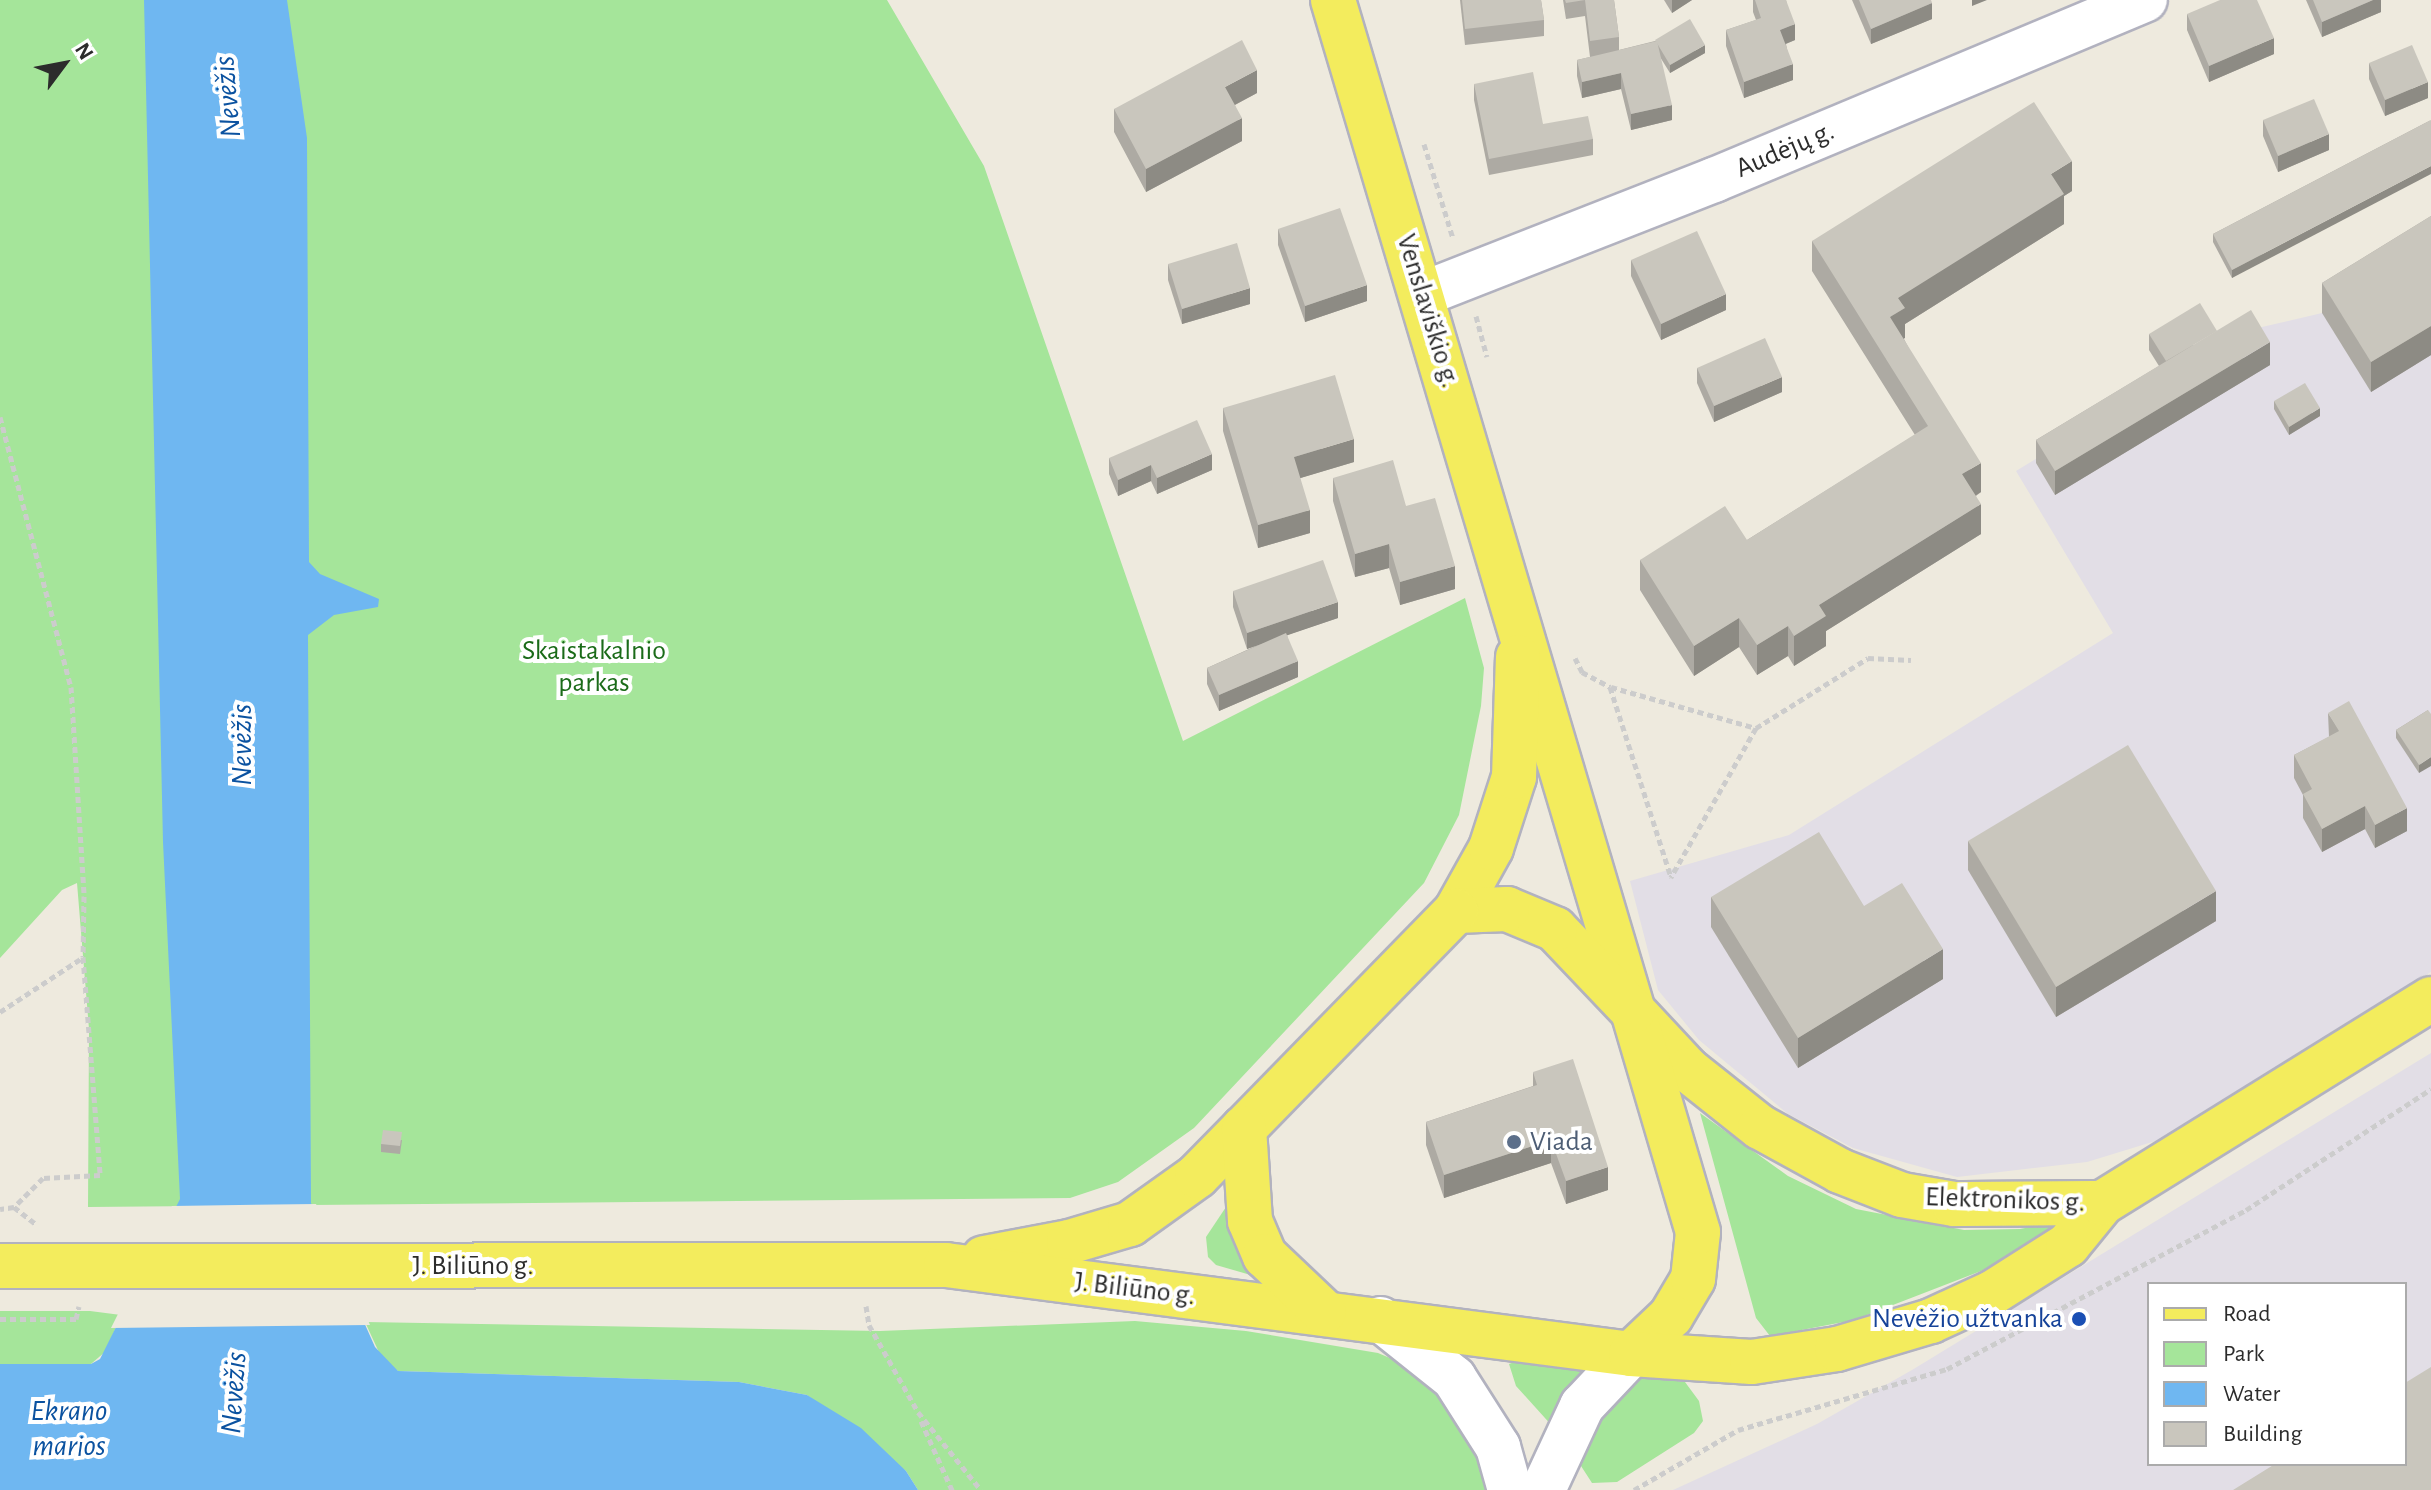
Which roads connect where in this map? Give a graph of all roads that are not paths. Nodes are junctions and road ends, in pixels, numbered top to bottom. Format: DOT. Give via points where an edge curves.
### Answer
graph roads {
  1 [pos="1333,0"];
  2 [pos="2145,0"];
  3 [pos="1423,294"];
  4 [pos="1520,622"];
  5 [pos="1456,911"];
  6 [pos="2431,999"];
  7 [pos="1633,1011"];
  8 [pos="1244,1128"];
  9 [pos="2102,1203"];
  10 [pos="946,1265"];
  11 [pos="0,1266"];
  12 [pos="1324,1312"];
  13 [pos="1380,1319"];
  14 [pos="1631,1354"];
  15 [pos="1510,1490"];
  16 [pos="1543,1490"];
  1 -- 3 [label="main road, Venslaviškio g."];
  2 -- 3 [label="street, Audėjų g."];
  3 -- 4 [label="main road, Venslaviškio g."];
  4 -- 5 [label="main road, Venslaviškio g." via="1514,777 1491,848"];
  4 -- 7 [label="main road, Venslaviškio g."];
  5 -- 7 [label="main road, Elektronikos g." via="1507,909 1555,929"];
  5 -- 8 [label="main road, J. Biliūno g."];
  6 -- 9 [label="main road, Elektronikos g."];
  7 -- 9 [label="main road, Elektronikos g." via="1688,1070 1760,1127 1840,1171 1902,1195 1954,1204"];
  7 -- 14 [label="main road, Venslaviškio g." via="1698,1232 1693,1279 1671,1316"];
  8 -- 10 [label="main road, J. Biliūno g." via="1197,1176 1130,1224 1069,1242"];
  8 -- 12 [label="main road" via="1250,1221 1265,1256"];
  9 -- 14 [label="main road, Elektronikos g." via="2068,1245 1992,1293 1931,1321 1837,1349 1752,1362"];
  10 -- 11 [label="main road, J. Biliūno g."];
  10 -- 12 [label="main road, J. Biliūno g."];
  12 -- 13 [label="main road, J. Biliūno g."];
  13 -- 14 [label="main road, Elektronikos g."];
  13 -- 15 [label="street" via="1463,1390 1498,1447"];
  14 -- 16 [label="street" via="1582,1406"];
}
